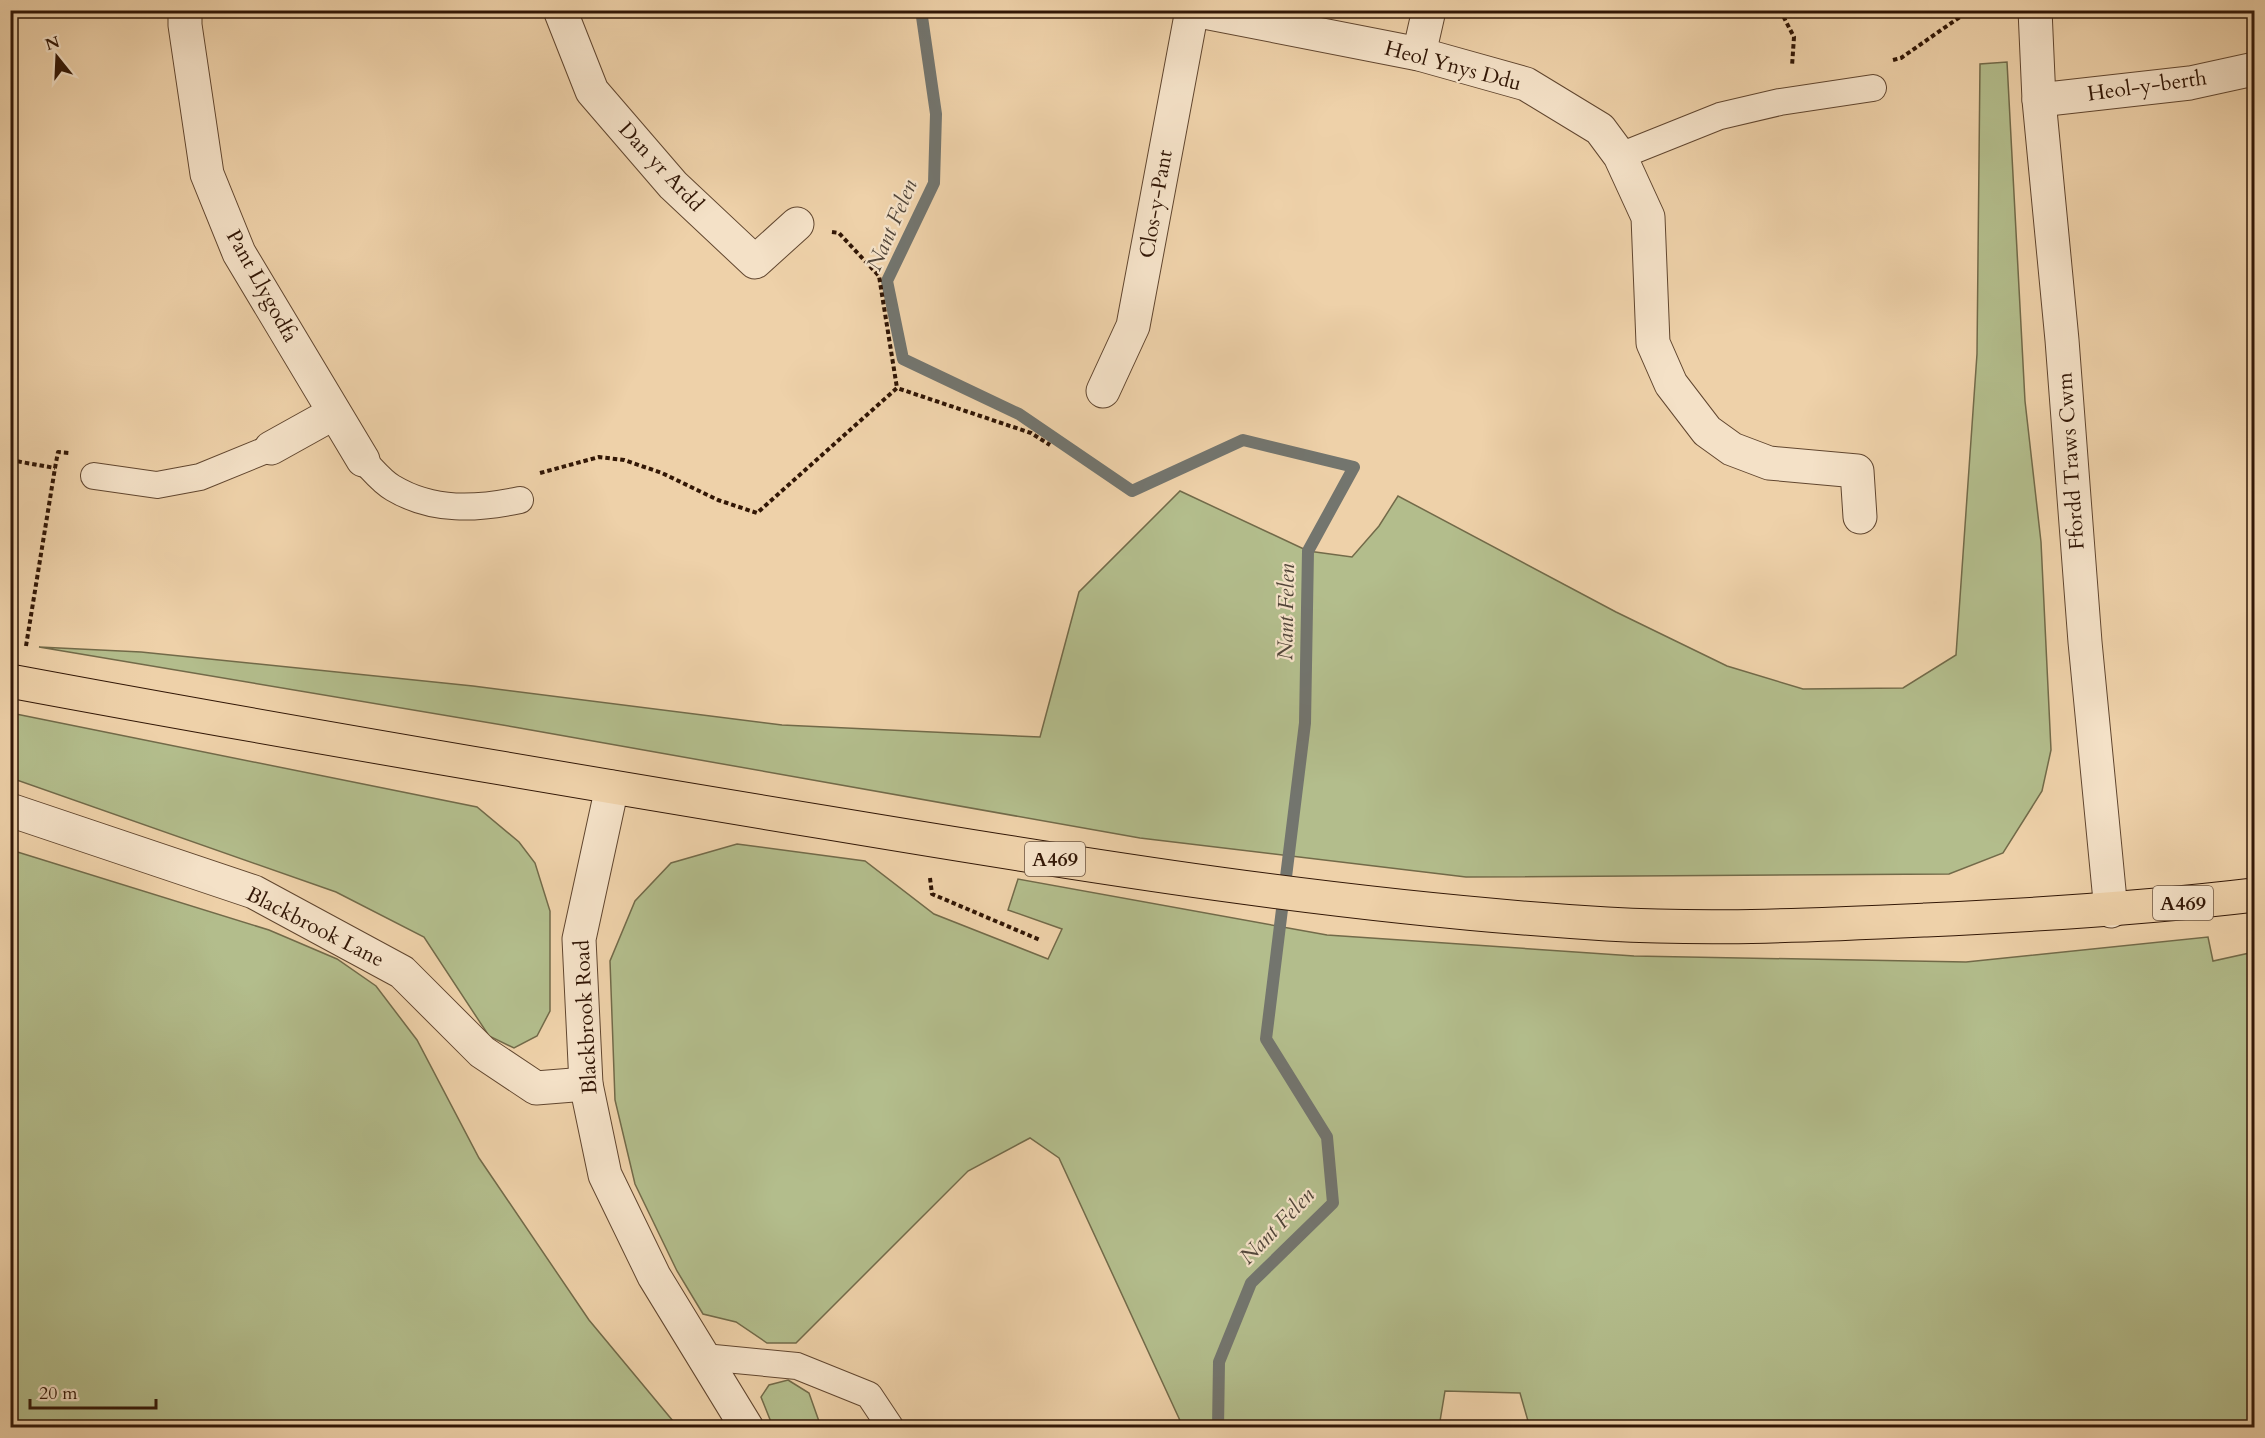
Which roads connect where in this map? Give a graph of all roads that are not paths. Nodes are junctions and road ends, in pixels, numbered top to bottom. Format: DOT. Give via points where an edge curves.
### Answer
graph roads {
  1 [pos="185,10"];
  2 [pos="560,10"];
  3 [pos="1193,10"];
  4 [pos="1429,10"];
  5 [pos="2035,10"];
  6 [pos="1419,54"];
  7 [pos="2254,69"];
  8 [pos="1873,88"];
  9 [pos="2039,100"];
  10 [pos="1620,156"];
  11 [pos="796,224"];
  12 [pos="1103,392"];
  13 [pos="334,413"];
  14 [pos="271,448"];
  15 [pos="363,460"];
  16 [pos="94,476"];
  17 [pos="520,500"];
  18 [pos="1860,517"];
  19 [pos="15,682"];
  20 [pos="612,787"];
  21 [pos="10,810"];
  22 [pos="2254,895"];
  23 [pos="2111,911"];
  24 [pos="586,1084"];
  25 [pos="704,1357"];
  26 [pos="747,1428"];
  27 [pos="891,1428"];
  1 -- 13 [label="street, Pant Llygodfa" via="207,174 239,253"];
  2 -- 11 [label="street, Dan yr Ardd" via="592,91 673,185 755,262"];
  3 -- 6 [label="street, Heol Ynys Ddu"];
  3 -- 12 [label="street, Clos-y-Pant" via="1134,326"];
  4 -- 6 [label="street"];
  5 -- 9 [label="street, Ffordd Traws Cwm"];
  6 -- 10 [label="street, Heol Ynys Ddu" via="1527,84 1600,129"];
  7 -- 9 [label="street, Heol-y-berth" via="2190,83"];
  8 -- 10 [label="lane" via="1720,116"];
  9 -- 23 [label="street, Ffordd Traws Cwm"];
  10 -- 18 [label="street, Heol Ynys Ddu" via="1648,217 1653,343 1671,384 1707,431 1732,449 1769,463 1857,471"];
  13 -- 14 [label="street"];
  13 -- 15 [label="street, Pant Llygodfa"];
  14 -- 16 [label="lane" via="200,477 157,485"];
  15 -- 17 [label="lane" via="393,488 439,506 481,508"];
  19 -- 20 [label="main road, A469"];
  20 -- 23 [label="main road, A469" via="1196,880 1446,911 1611,924 1776,928"];
  20 -- 24 [label="street, Blackbrook Road" via="579,939"];
  21 -- 24 [label="street, Blackbrook Lane" via="254,892 402,972 482,1053 536,1088"];
  22 -- 23 [label="main road, A469"];
  24 -- 25 [label="street, Blackbrook Road" via="605,1175 654,1276"];
  25 -- 26 [label="street, Blackbrook Road"];
  25 -- 27 [label="lane" via="797,1366 869,1395"];
}
